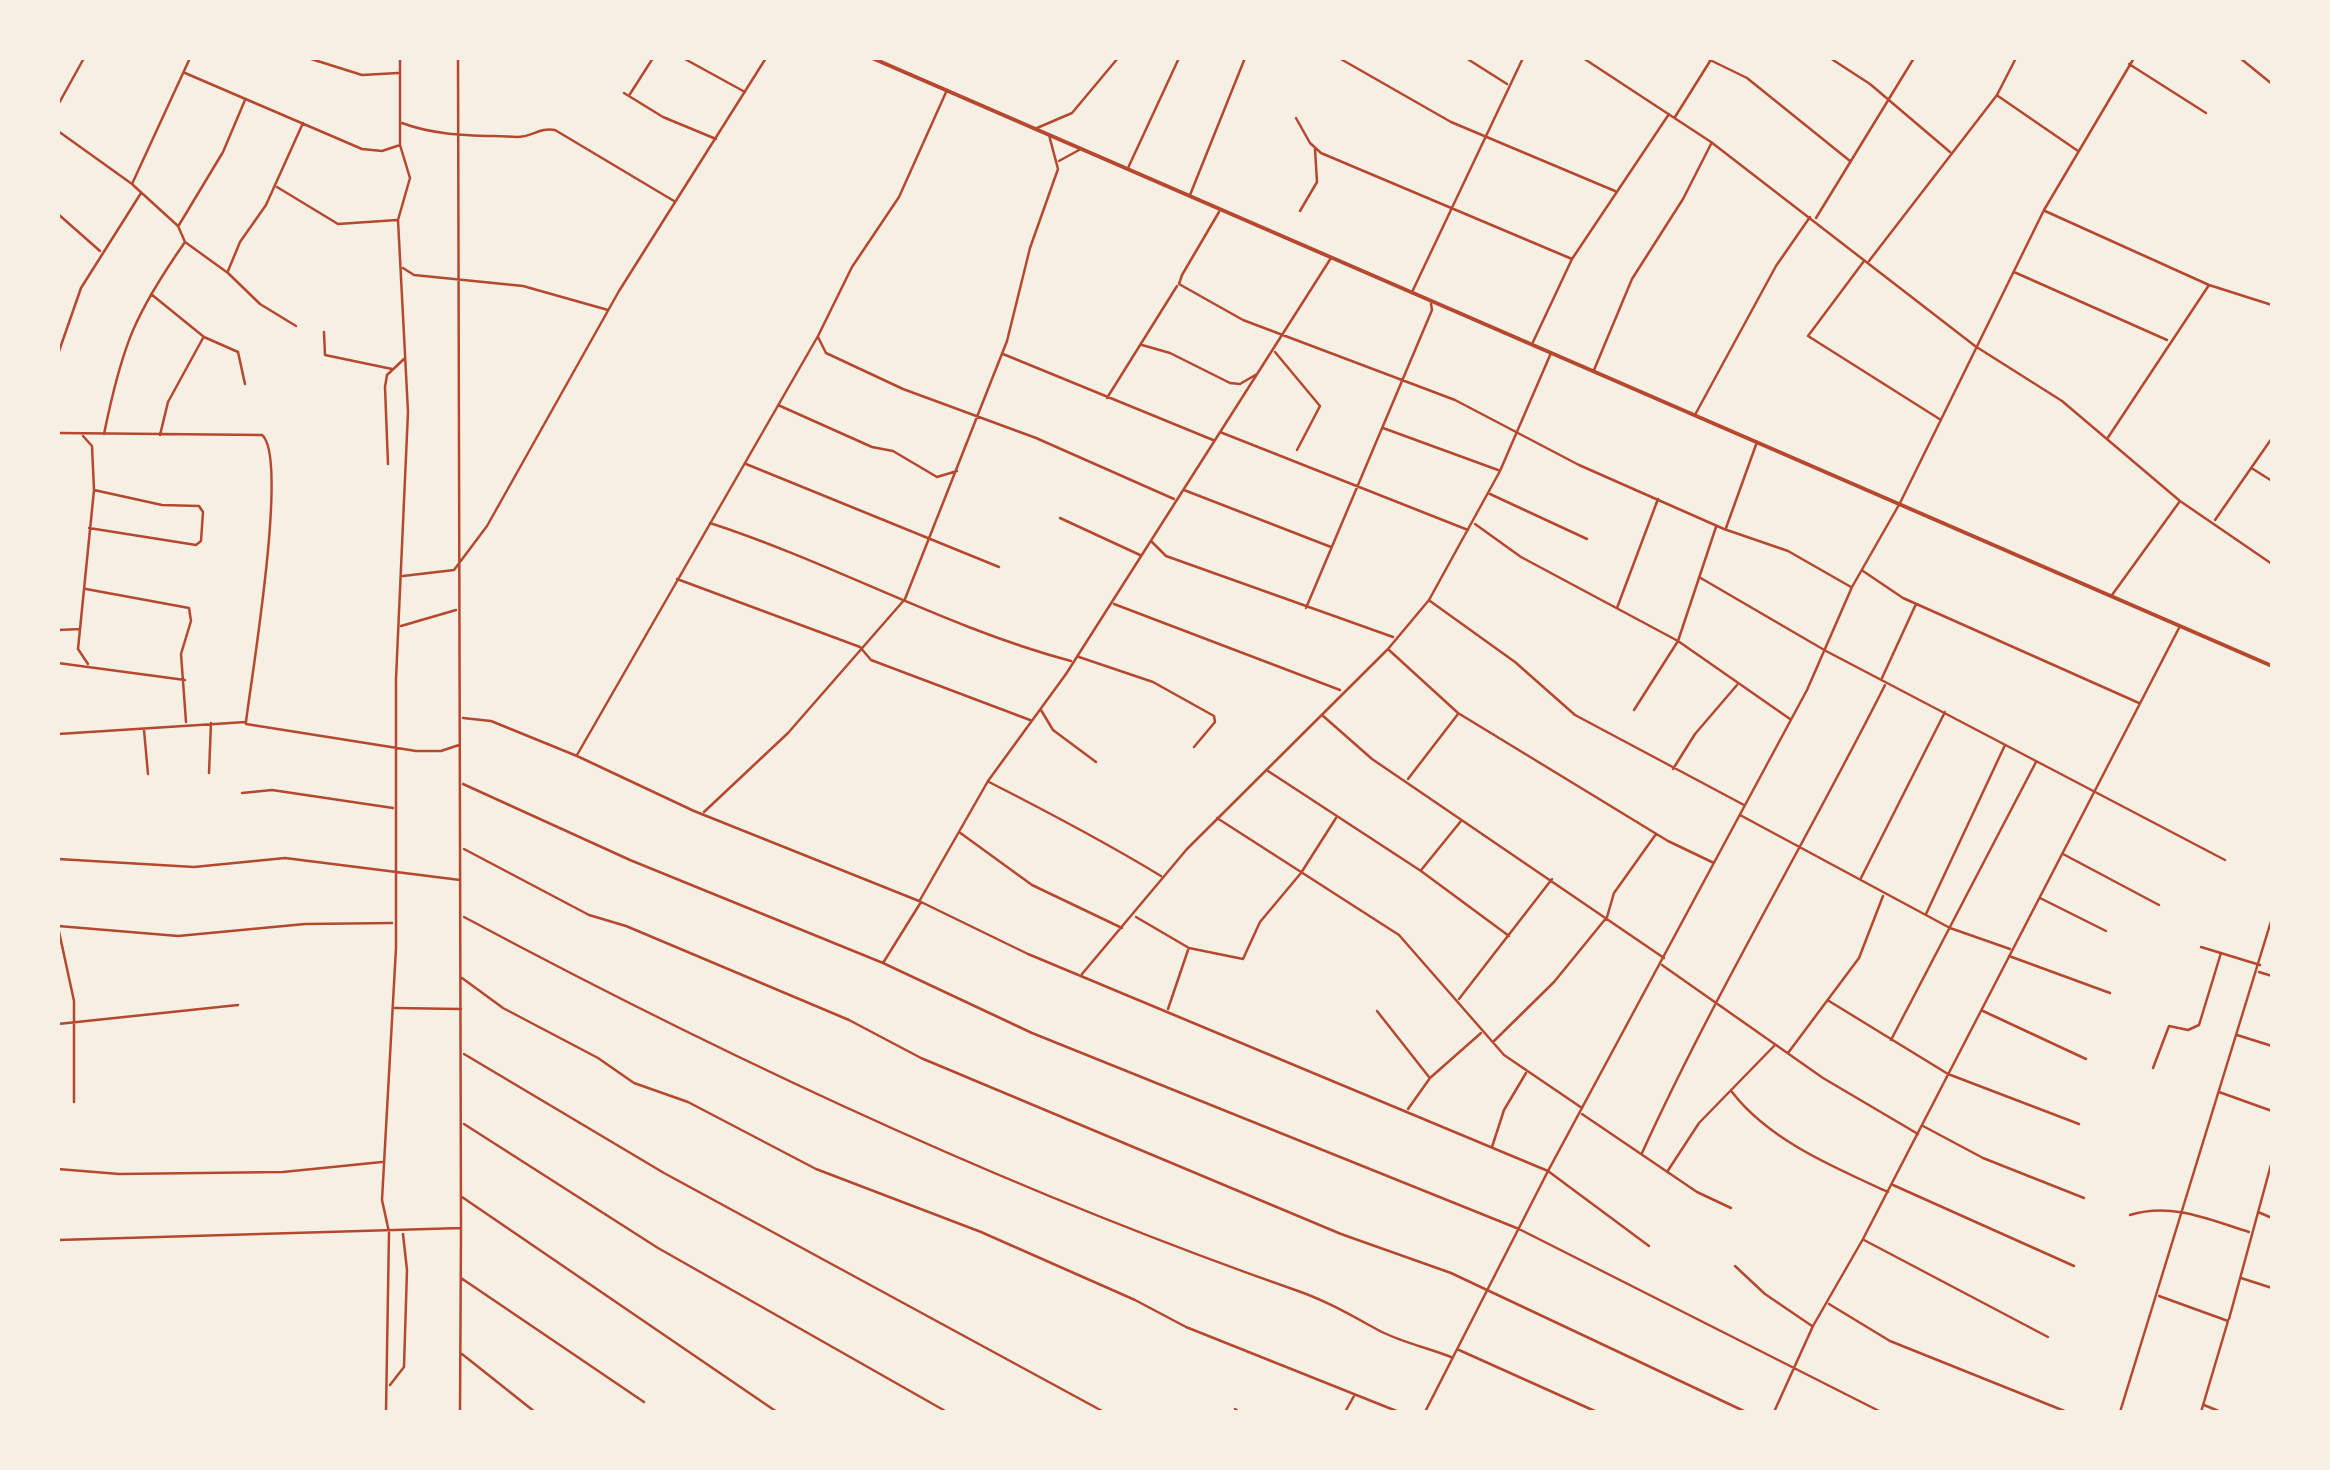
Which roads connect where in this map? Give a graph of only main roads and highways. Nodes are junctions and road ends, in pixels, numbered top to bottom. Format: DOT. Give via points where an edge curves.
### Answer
graph roads {
  1 [pos="872,58"];
  2 [pos="2272,666"];
  1 -- 2 [label="main road"];
}
